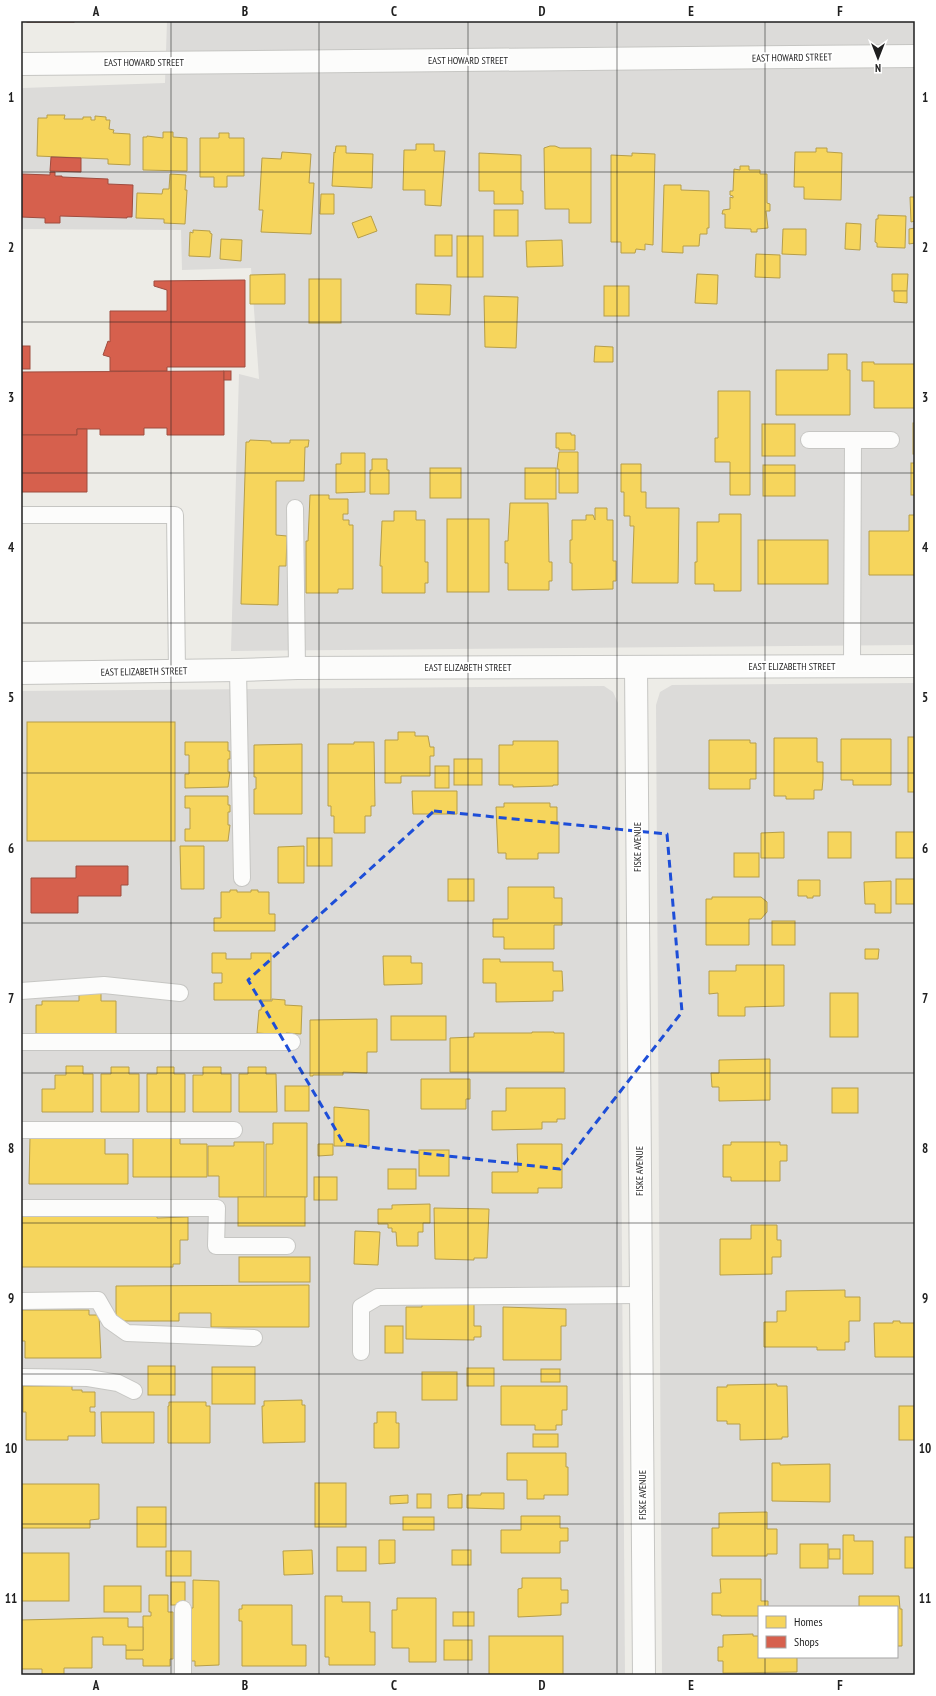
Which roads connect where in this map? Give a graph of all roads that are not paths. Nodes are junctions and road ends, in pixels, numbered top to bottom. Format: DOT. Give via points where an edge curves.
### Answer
graph roads {
  1 [pos="915,56"];
  2 [pos="21,64"];
  3 [pos="809,440"];
  4 [pos="853,440"];
  5 [pos="890,440"];
  6 [pos="295,508"];
  7 [pos="21,515"];
  8 [pos="636,666"];
  9 [pos="915,666"];
  10 [pos="852,667"];
  11 [pos="297,668"];
  12 [pos="238,670"];
  13 [pos="177,671"];
  14 [pos="21,673"];
  15 [pos="242,878"];
  16 [pos="21,992"];
  17 [pos="180,993"];
  18 [pos="21,1042"];
  19 [pos="292,1042"];
  20 [pos="21,1130"];
  21 [pos="234,1130"];
  22 [pos="21,1208"];
  23 [pos="287,1246"];
  24 [pos="641,1295"];
  25 [pos="21,1301"];
  26 [pos="254,1338"];
  27 [pos="361,1352"];
  28 [pos="21,1377"];
  29 [pos="134,1391"];
  30 [pos="183,1608"];
  31 [pos="183,1675"];
  32 [pos="644,1675"];
  1 -- 2 [label="street, EAST HOWARD STREET"];
  3 -- 4 [label="lane"];
  4 -- 5 [label="lane"];
  4 -- 10 [label="lane"];
  6 -- 11 [label="lane"];
  7 -- 13 [label="lane" via="175,515"];
  8 -- 10 [label="street, EAST ELIZABETH STREET"];
  8 -- 11 [label="street, EAST ELIZABETH STREET"];
  8 -- 24 [label="street, FISKE AVENUE"];
  9 -- 10 [label="street, EAST ELIZABETH STREET"];
  11 -- 12 [label="street, EAST ELIZABETH STREET"];
  12 -- 13 [label="street, EAST ELIZABETH STREET"];
  12 -- 15 [label="lane"];
  13 -- 14 [label="street, EAST ELIZABETH STREET"];
  16 -- 17 [label="lane" via="104,986"];
  18 -- 19 [label="lane"];
  20 -- 21 [label="lane"];
  22 -- 23 [label="lane" via="217,1208 216,1246"];
  24 -- 27 [label="lane" via="378,1297 361,1307"];
  24 -- 32 [label="street, FISKE AVENUE"];
  25 -- 26 [label="lane" via="98,1300 110,1321 126,1333"];
  28 -- 29 [label="lane" via="88,1378 118,1383"];
  30 -- 31 [label="lane"];
}
